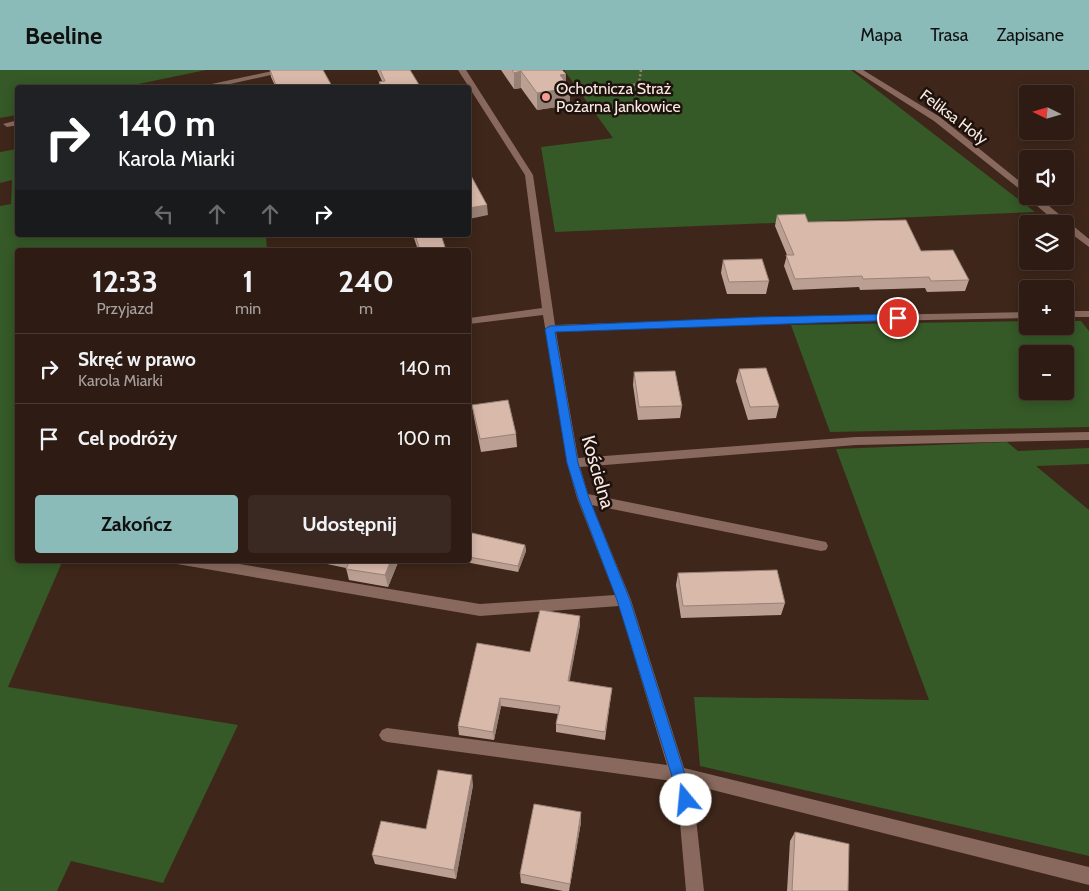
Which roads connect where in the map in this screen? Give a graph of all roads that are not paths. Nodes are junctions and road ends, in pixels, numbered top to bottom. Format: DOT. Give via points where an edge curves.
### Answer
graph roads {
  1 [pos="288,70"];
  2 [pos="462,70"];
  3 [pos="878,70"];
  4 [pos="860,71"];
  5 [pos="212,85"];
  6 [pos="15,122"];
  7 [pos="6,124"];
  8 [pos="1019,186"];
  9 [pos="1042,205"];
  10 [pos="1054,215"];
  11 [pos="1074,232"];
  12 [pos="1089,244"];
  13 [pos="547,311"];
  14 [pos="1074,314"];
  15 [pos="1089,314"];
  16 [pos="1019,315"];
  17 [pos="471,321"];
  18 [pos="550,329"];
  19 [pos="1089,436"];
  20 [pos="573,463"];
  21 [pos="583,498"];
  22 [pos="822,546"];
  23 [pos="200,563"];
  24 [pos="624,600"];
  25 [pos="387,735"];
  26 [pos="678,774"];
  27 [pos="1089,876"];
  28 [pos="695,891"];
  1 -- 5 [label="street"];
  2 -- 13 [label="street, Kościelna" via="529,175"];
  3 -- 4 [label="street"];
  4 -- 8 [label="street, Feliksa Hoły" via="937,119"];
  6 -- 7 [label="street"];
  9 -- 10 [label="street"];
  11 -- 12 [label="street"];
  13 -- 17 [label="street"];
  13 -- 18 [label="street, Kościelna"];
  14 -- 15 [label="street"];
  16 -- 18 [label="street"];
  18 -- 20 [label="street, Kościelna"];
  19 -- 20 [label="street" via="856,441"];
  20 -- 21 [label="street, Kościelna"];
  21 -- 22 [label="street"];
  21 -- 24 [label="street, Kościelna"];
  23 -- 24 [label="street" via="480,610"];
  24 -- 26 [label="street, Kościelna"];
  25 -- 26 [label="street"];
  26 -- 27 [label="street"];
  26 -- 28 [label="street, Kościelna" via="686,800"];
}
